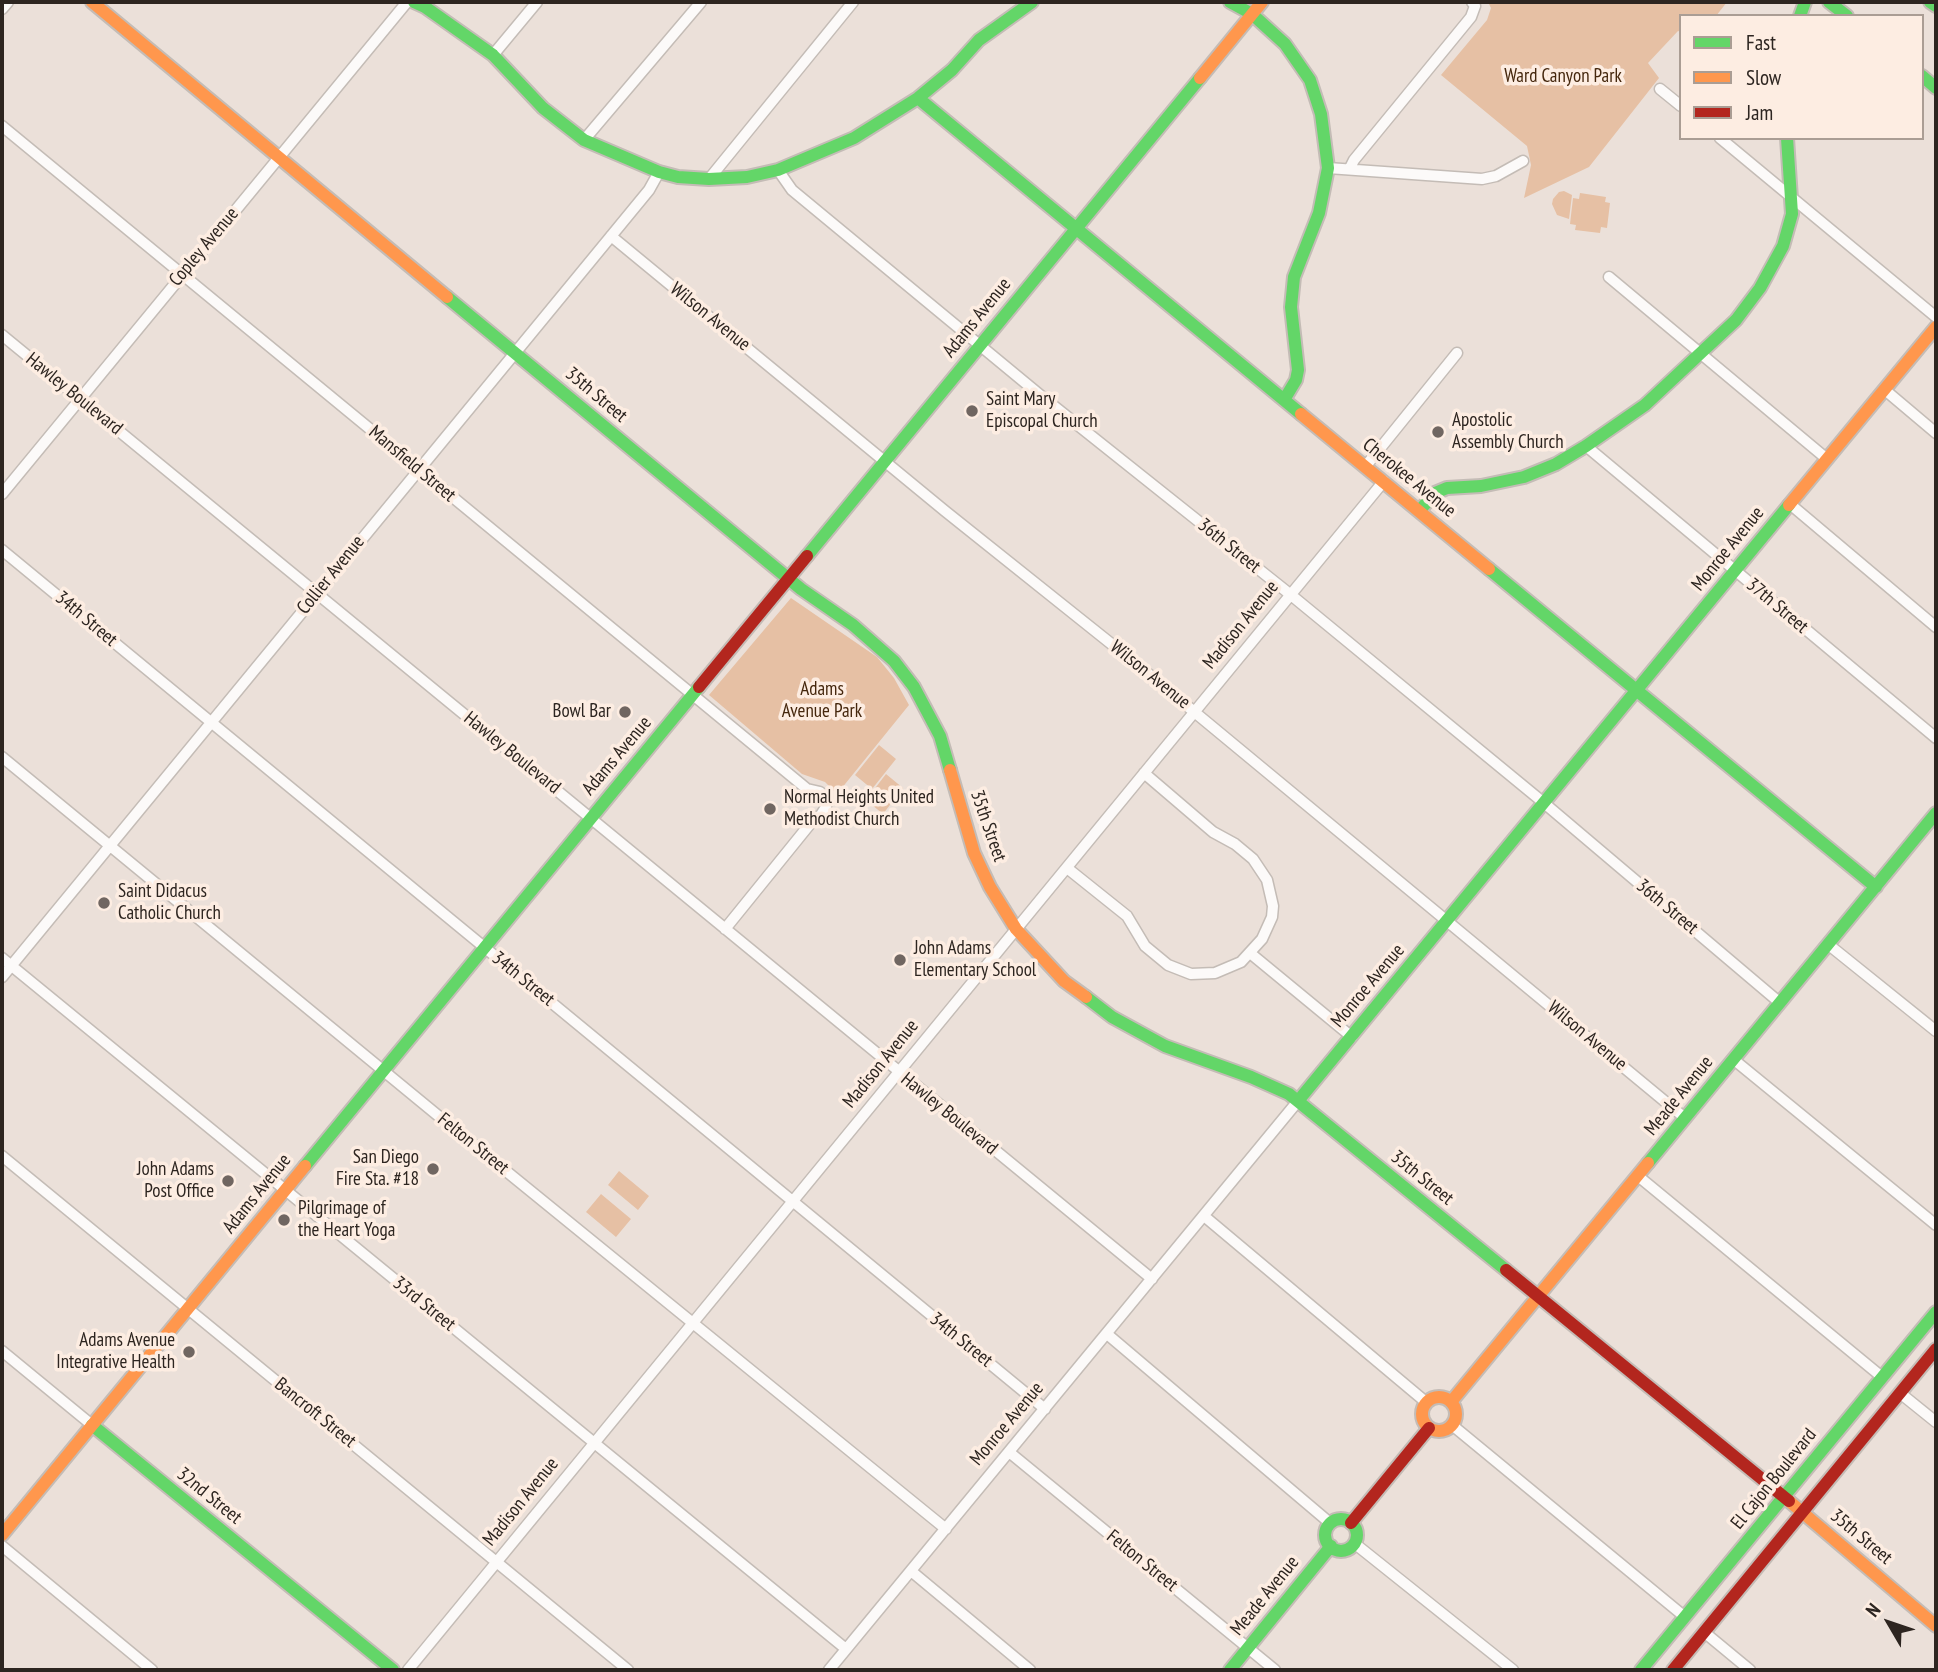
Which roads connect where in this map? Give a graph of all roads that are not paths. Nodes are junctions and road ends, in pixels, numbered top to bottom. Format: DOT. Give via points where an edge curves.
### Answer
graph roads {
  1 [pos="8,2"];
  2 [pos="92,2"];
  3 [pos="407,2"];
  4 [pos="414,2"];
  5 [pos="537,2"];
  6 [pos="701,2"];
  7 [pos="853,2"];
  8 [pos="1032,2"];
  9 [pos="1230,2"];
  10 [pos="1262,2"];
  11 [pos="1829,2"];
  12 [pos="1930,2"];
  13 [pos="1474,4"];
  14 [pos="1936,6"];
  15 [pos="2,9"];
  16 [pos="1252,14"];
  17 [pos="1844,14"];
  18 [pos="493,55"];
  19 [pos="1660,89"];
  20 [pos="918,98"];
  21 [pos="1679,104"];
  22 [pos="2,126"];
  23 [pos="584,140"];
  24 [pos="1722,140"];
  25 [pos="1787,140"];
  26 [pos="278,158"];
  27 [pos="1523,161"];
  28 [pos="1328,168"];
  29 [pos="1350,168"];
  30 [pos="778,170"];
  31 [pos="659,172"];
  32 [pos="709,179"];
  33 [pos="1792,198"];
  34 [pos="1076,226"];
  35 [pos="611,236"];
  36 [pos="181,274"];
  37 [pos="1609,277"];
  38 [pos="1936,317"];
  39 [pos="1936,327"];
  40 [pos="2,335"];
  41 [pos="979,345"];
  42 [pos="515,353"];
  43 [pos="1457,353"];
  44 [pos="1701,354"];
  45 [pos="1885,390"];
  46 [pos="79,398"];
  47 [pos="1284,400"];
  48 [pos="1936,433"];
  49 [pos="1586,446"];
  50 [pos="1826,459"];
  51 [pos="885,460"];
  52 [pos="1365,467"];
  53 [pos="419,469"];
  54 [pos="1384,481"];
  55 [pos="2,494"];
  56 [pos="1790,504"];
  57 [pos="1420,510"];
  58 [pos="2,550"];
  59 [pos="1734,571"];
  60 [pos="788,578"];
  61 [pos="317,593"];
  62 [pos="1291,595"];
  63 [pos="1936,626"];
  64 [pos="1637,690"];
  65 [pos="693,694"];
  66 [pos="1194,712"];
  67 [pos="211,723"];
  68 [pos="1936,738"];
  69 [pos="2,757"];
  70 [pos="1144,773"];
  71 [pos="1544,803"];
  72 [pos="590,818"];
  73 [pos="1933,823"];
  74 [pos="110,846"];
  75 [pos="1067,867"];
  76 [pos="1877,887"];
  77 [pos="1448,920"];
  78 [pos="725,929"];
  79 [pos="1016,929"];
  80 [pos="1829,945"];
  81 [pos="484,948"];
  82 [pos="1250,953"];
  83 [pos="2,958"];
  84 [pos="11,966"];
  85 [pos="2,977"];
  86 [pos="1779,1002"];
  87 [pos="1936,1031"];
  88 [pos="1352,1037"];
  89 [pos="1733,1059"];
  90 [pos="384,1070"];
  91 [pos="898,1072"];
  92 [pos="1297,1101"];
  93 [pos="1685,1118"];
  94 [pos="2,1156"];
  95 [pos="1638,1176"];
  96 [pos="285,1191"];
  97 [pos="792,1202"];
  98 [pos="1203,1216"];
  99 [pos="1936,1225"];
  100 [pos="1152,1279"];
  101 [pos="1537,1297"];
  102 [pos="188,1309"];
  103 [pos="1936,1312"];
  104 [pos="693,1321"];
  105 [pos="1107,1334"];
  106 [pos="1936,1349"];
  107 [pos="2,1351"];
  108 [pos="1882,1377"];
  109 [pos="1900,1393"];
  110 [pos="1451,1402"];
  111 [pos="1427,1403"];
  112 [pos="1045,1409"];
  113 [pos="1936,1422"];
  114 [pos="92,1425"];
  115 [pos="1452,1425"];
  116 [pos="1429,1428"];
  117 [pos="594,1444"];
  118 [pos="1009,1452"];
  119 [pos="1784,1497"];
  120 [pos="1802,1512"];
  121 [pos="1351,1522"];
  122 [pos="1330,1523"];
  123 [pos="946,1529"];
  124 [pos="2,1535"];
  125 [pos="1354,1543"];
  126 [pos="2,1546"];
  127 [pos="1331,1546"];
  128 [pos="496,1562"];
  129 [pos="911,1571"];
  130 [pos="1685,1617"];
  131 [pos="1936,1626"];
  132 [pos="1704,1632"];
  133 [pos="1248,1648"];
  134 [pos="846,1650"];
  135 [pos="152,1670"];
  136 [pos="393,1670"];
  137 [pos="408,1670"];
  138 [pos="628,1670"];
  139 [pos="829,1670"];
  140 [pos="1030,1670"];
  141 [pos="1230,1670"];
  142 [pos="1275,1670"];
  143 [pos="1513,1670"];
  144 [pos="1641,1670"];
  145 [pos="1673,1670"];
  146 [pos="1750,1670"];
  1 -- 15 [label="street"];
  2 -- 26 [label="main road, 35th Street"];
  3 -- 26 [label="street, Copley Avenue"];
  4 -- 18 [label="main road"];
  5 -- 18 [label="street"];
  6 -- 23 [label="street"];
  7 -- 32 [label="street"];
  8 -- 20 [label="main road" via="979,40"];
  9 -- 16 [label="main road"];
  10 -- 16 [label="main road, Adams Avenue"];
  11 -- 17 [label="main road"];
  12 -- 14 [label="main road"];
  13 -- 29 [label="street" via="1471,17"];
  16 -- 28 [label="main road" via="1284,44 1310,80 1321,114"];
  16 -- 34 [label="main road, Adams Avenue"];
  18 -- 23 [label="main road" via="543,108"];
  19 -- 21 [label="street"];
  20 -- 30 [label="main road" via="854,138"];
  20 -- 34 [label="main road, Cherokee Avenue"];
  22 -- 36 [label="street, Mansfield Street"];
  23 -- 31 [label="main road"];
  24 -- 33 [label="street"];
  25 -- 33 [label="main road"];
  26 -- 36 [label="street, Copley Avenue"];
  26 -- 42 [label="main road, 35th Street"];
  27 -- 29 [label="street" via="1482,179"];
  28 -- 29 [label="street"];
  28 -- 47 [label="main road" via="1319,213 1294,277 1291,307 1298,370"];
  30 -- 32 [label="main road"];
  30 -- 41 [label="street, 36th Street" via="792,190"];
  31 -- 32 [label="main road"];
  31 -- 35 [label="street, Collier Avenue"];
  33 -- 38 [label="street"];
  33 -- 44 [label="main road" via="1783,246 1760,288"];
  34 -- 41 [label="main road, Adams Avenue"];
  34 -- 47 [label="main road, Cherokee Avenue"];
  35 -- 42 [label="street, Collier Avenue"];
  35 -- 51 [label="street, Wilson Avenue"];
  36 -- 46 [label="street, Copley Avenue"];
  36 -- 53 [label="street, Mansfield Street"];
  37 -- 44 [label="street"];
  39 -- 45 [label="main road, Monroe Avenue"];
  40 -- 46 [label="street, Hawley Boulevard"];
  41 -- 51 [label="main road, Adams Avenue"];
  41 -- 62 [label="street, 36th Street"];
  42 -- 53 [label="street, Collier Avenue"];
  42 -- 60 [label="main road, 35th Street"];
  43 -- 52 [label="street"];
  44 -- 49 [label="main road" via="1645,405"];
  44 -- 50 [label="street"];
  45 -- 48 [label="street"];
  45 -- 50 [label="main road, Monroe Avenue"];
  46 -- 55 [label="street, Copley Avenue"];
  46 -- 61 [label="street, Hawley Boulevard"];
  47 -- 52 [label="main road, Cherokee Avenue"];
  49 -- 57 [label="main road" via="1524,477 1447,488 1435,493"];
  49 -- 59 [label="street, 37th Street"];
  50 -- 56 [label="main road, Monroe Avenue"];
  51 -- 60 [label="main road, Adams Avenue"];
  51 -- 66 [label="street, Wilson Avenue"];
  52 -- 54 [label="main road, Cherokee Avenue"];
  53 -- 61 [label="street, Collier Avenue"];
  53 -- 65 [label="street, Mansfield Street"];
  54 -- 57 [label="main road, Cherokee Avenue"];
  54 -- 62 [label="street, Madison Avenue"];
  56 -- 59 [label="main road, Monroe Avenue"];
  56 -- 63 [label="street"];
  57 -- 64 [label="main road, Cherokee Avenue"];
  58 -- 67 [label="street, 34th Street"];
  59 -- 64 [label="main road, Monroe Avenue"];
  59 -- 68 [label="street, 37th Street"];
  60 -- 65 [label="main road, Adams Avenue"];
  60 -- 79 [label="main road, 35th Street" via="853,625 894,661 914,687 940,736 974,853"];
  61 -- 67 [label="street, Collier Avenue"];
  61 -- 72 [label="street, Hawley Boulevard"];
  62 -- 66 [label="street, Madison Avenue"];
  62 -- 71 [label="street, 36th Street"];
  64 -- 71 [label="main road, Monroe Avenue"];
  64 -- 76 [label="main road, Cherokee Avenue"];
  65 -- 72 [label="main road, Adams Avenue"];
  65 -- 78 [label="street, Mansfield Street" via="807,789 820,792 826,807"];
  66 -- 70 [label="street, Madison Avenue"];
  66 -- 77 [label="street, Wilson Avenue"];
  67 -- 74 [label="street, Collier Avenue"];
  67 -- 81 [label="street, 34th Street"];
  69 -- 74 [label="street, Felton Street"];
  70 -- 75 [label="street, Madison Avenue"];
  70 -- 82 [label="street" via="1213,832 1253,859 1267,880 1272,917"];
  71 -- 77 [label="main road, Monroe Avenue"];
  71 -- 86 [label="street, 36th Street"];
  72 -- 78 [label="street, Hawley Boulevard"];
  72 -- 81 [label="main road, Adams Avenue"];
  73 -- 76 [label="main road, Meade Avenue"];
  74 -- 84 [label="street, Collier Avenue"];
  74 -- 90 [label="street, Felton Street"];
  75 -- 79 [label="street, Madison Avenue"];
  75 -- 82 [label="street" via="1127,916 1145,946 1168,965 1191,974 1215,973"];
  76 -- 80 [label="main road, Meade Avenue"];
  77 -- 88 [label="main road, Monroe Avenue"];
  77 -- 93 [label="street, Wilson Avenue"];
  78 -- 91 [label="street, Hawley Boulevard"];
  79 -- 91 [label="street, Madison Avenue"];
  79 -- 92 [label="main road, 35th Street" via="1064,981 1128,1027 1165,1046 1251,1077"];
  80 -- 86 [label="main road, Meade Avenue"];
  80 -- 87 [label="street"];
  81 -- 90 [label="main road, Adams Avenue"];
  81 -- 97 [label="street, 34th Street"];
  82 -- 88 [label="street"];
  83 -- 84 [label="street, 33rd Street"];
  84 -- 85 [label="street, Collier Avenue"];
  84 -- 96 [label="street, 33rd Street"];
  86 -- 89 [label="main road, Meade Avenue"];
  88 -- 92 [label="main road, Monroe Avenue"];
  89 -- 93 [label="main road, Meade Avenue"];
  89 -- 99 [label="street"];
  90 -- 96 [label="main road, Adams Avenue"];
  90 -- 104 [label="street, Felton Street"];
  91 -- 97 [label="street, Madison Avenue"];
  91 -- 100 [label="street, Hawley Boulevard"];
  92 -- 98 [label="street, Monroe Avenue"];
  92 -- 101 [label="main road, 35th Street"];
  93 -- 95 [label="main road, Meade Avenue"];
  94 -- 102 [label="street, Bancroft Street"];
  95 -- 101 [label="main road, Meade Avenue"];
  95 -- 108 [label="street"];
  96 -- 102 [label="main road, Adams Avenue"];
  96 -- 117 [label="street, 33rd Street"];
  97 -- 104 [label="street, Madison Avenue"];
  97 -- 112 [label="street, 34th Street"];
  98 -- 100 [label="street, Monroe Avenue"];
  98 -- 111 [label="street"];
  100 -- 105 [label="street, Monroe Avenue"];
  101 -- 110 [label="main road, Meade Avenue"];
  101 -- 119 [label="main road, 35th Street"];
  102 -- 114 [label="main road, Adams Avenue"];
  102 -- 128 [label="street, Bancroft Street"];
  103 -- 108 [label="main road, El Cajon Boulevard"];
  104 -- 117 [label="street, Madison Avenue"];
  104 -- 123 [label="street, Felton Street"];
  105 -- 112 [label="street, Monroe Avenue"];
  105 -- 122 [label="street"];
  106 -- 109 [label="main road"];
  107 -- 114 [label="street, 32nd Street"];
  108 -- 119 [label="main road, El Cajon Boulevard"];
  109 -- 113 [label="street"];
  109 -- 120 [label="main road"];
  110 -- 111 [label="main road" via="1437,1397"];
  110 -- 115 [label="main road" via="1456,1412"];
  111 -- 116 [label="main road" via="1423,1417"];
  112 -- 118 [label="street, Monroe Avenue"];
  114 -- 124 [label="main road, Adams Avenue"];
  114 -- 136 [label="main road, 32nd Street"];
  115 -- 116 [label="main road" via="1439,1431"];
  115 -- 130 [label="street"];
  116 -- 121 [label="main road"];
  117 -- 128 [label="street, Madison Avenue"];
  117 -- 134 [label="street, 33rd Street"];
  118 -- 123 [label="street, Monroe Avenue"];
  118 -- 133 [label="street, Felton Street"];
  119 -- 120 [label="main road, 35th Street"];
  119 -- 130 [label="main road, El Cajon Boulevard"];
  120 -- 131 [label="main road, 35th Street"];
  120 -- 132 [label="main road"];
  121 -- 122 [label="main road" via="1339,1519"];
  121 -- 125 [label="main road" via="1357,1533"];
  122 -- 127 [label="main road" via="1326,1537"];
  123 -- 129 [label="street, Monroe Avenue"];
  125 -- 127 [label="main road" via="1346,1549"];
  125 -- 143 [label="street"];
  126 -- 135 [label="street"];
  127 -- 133 [label="main road, Meade Avenue"];
  128 -- 137 [label="street, Madison Avenue"];
  128 -- 138 [label="street, Bancroft Street"];
  129 -- 134 [label="street, Monroe Avenue"];
  129 -- 140 [label="street"];
  130 -- 144 [label="main road, El Cajon Boulevard"];
  132 -- 145 [label="main road"];
  132 -- 146 [label="street"];
  133 -- 141 [label="main road, Meade Avenue"];
  133 -- 142 [label="street, Felton Street"];
  134 -- 139 [label="street, Monroe Avenue"];
}
